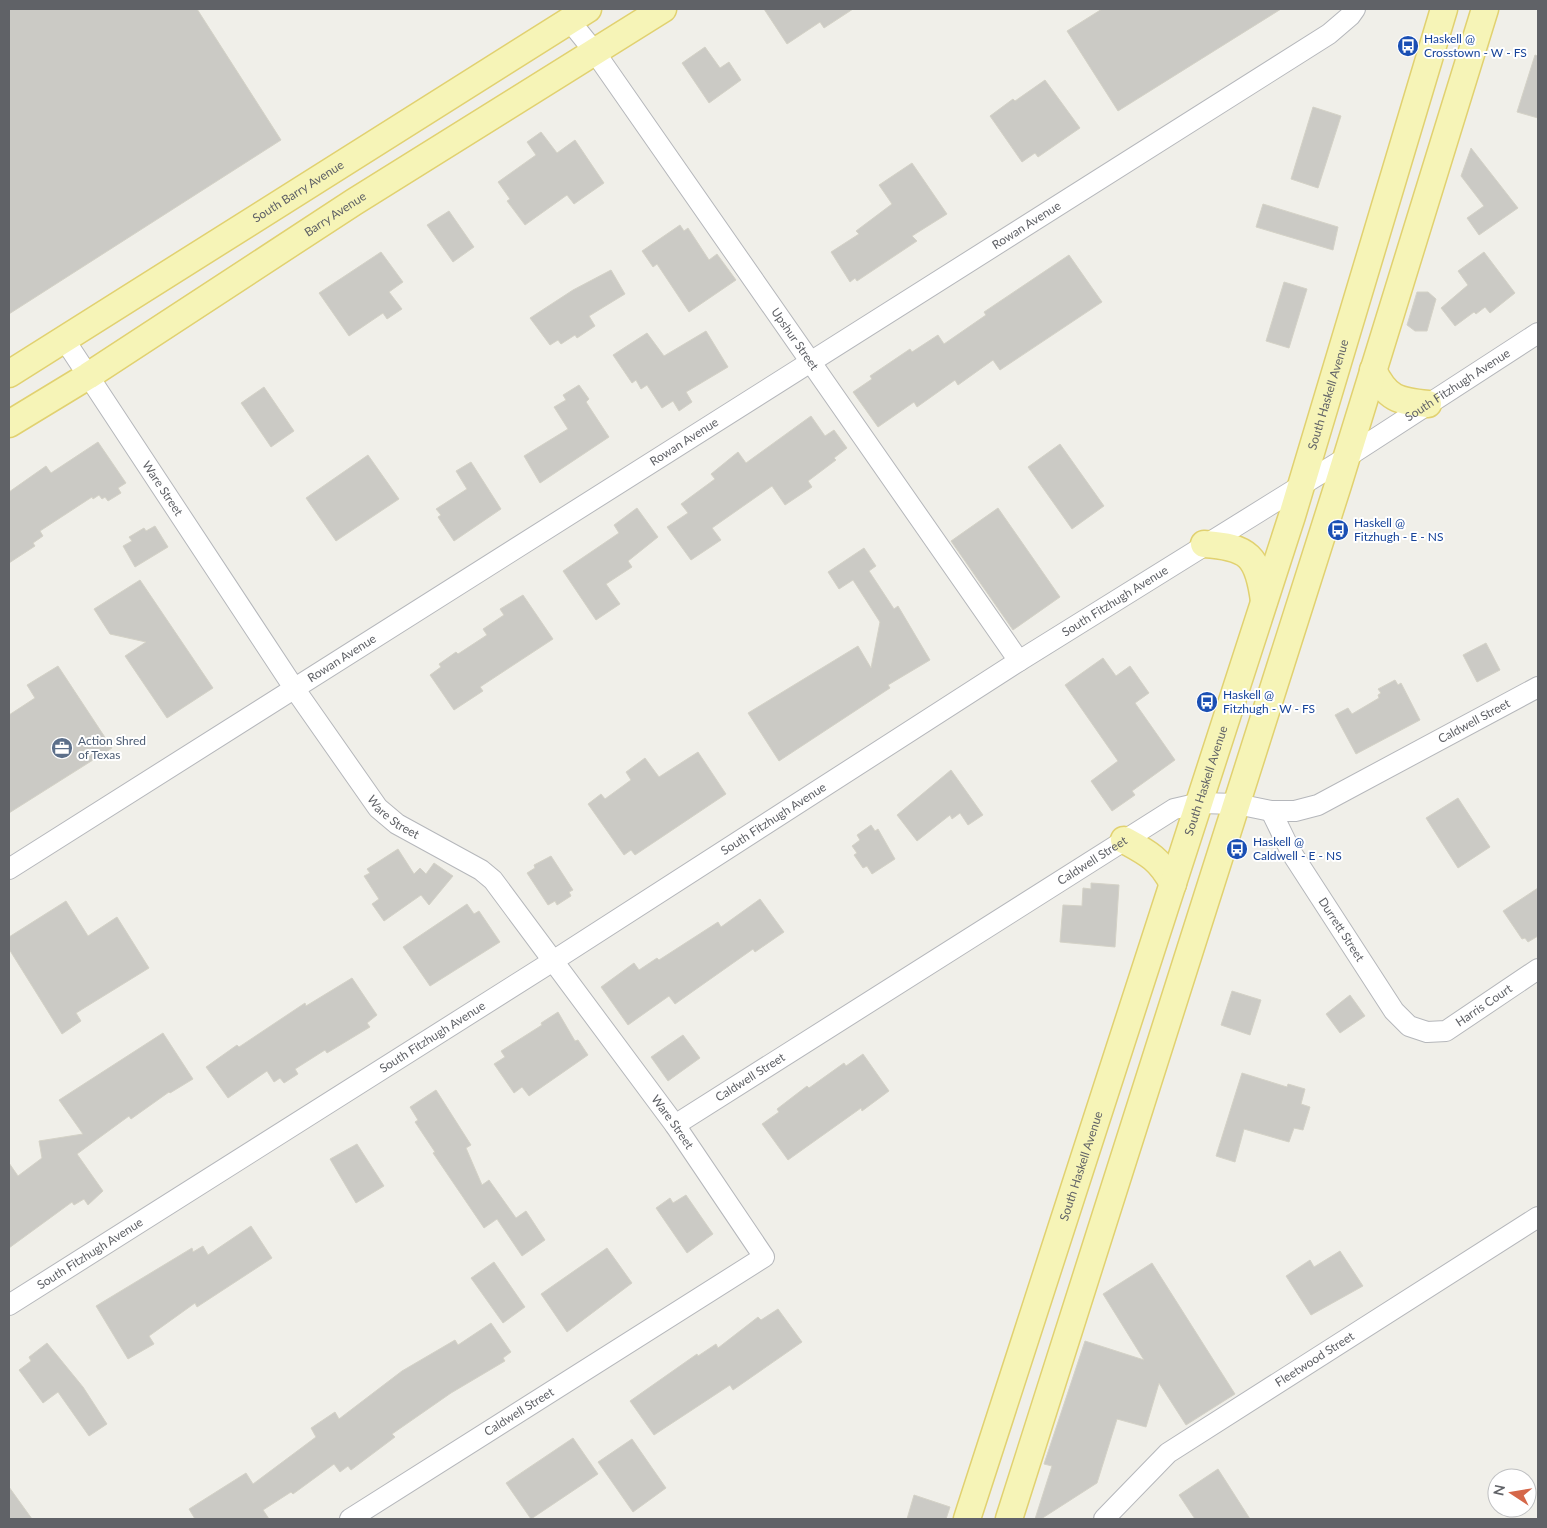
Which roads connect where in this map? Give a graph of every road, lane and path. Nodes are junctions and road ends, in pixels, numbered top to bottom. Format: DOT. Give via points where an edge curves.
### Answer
graph roads {
  1 [pos="664,9"];
  2 [pos="1355,9"];
  3 [pos="1444,9"];
  4 [pos="1485,9"];
  5 [pos="578,14"];
  6 [pos="594,51"];
  7 [pos="333,168"];
  8 [pos="354,202"];
  9 [pos="1538,333"];
  10 [pos="64,339"];
  11 [pos="810,363"];
  12 [pos="1373,370"];
  13 [pos="9,374"];
  14 [pos="88,376"];
  15 [pos="1428,404"];
  16 [pos="9,424"];
  17 [pos="1347,457"];
  18 [pos="1300,486"];
  19 [pos="1204,544"];
  20 [pos="1264,601"];
  21 [pos="1019,661"];
  22 [pos="1538,687"];
  23 [pos="294,688"];
  24 [pos="1200,803"];
  25 [pos="1237,804"];
  26 [pos="1271,811"];
  27 [pos="1124,840"];
  28 [pos="9,869"];
  29 [pos="1173,884"];
  30 [pos="553,961"];
  31 [pos="1538,969"];
  32 [pos="1427,1032"];
  33 [pos="675,1125"];
  34 [pos="1538,1217"];
  35 [pos="764,1257"];
  36 [pos="9,1305"];
  37 [pos="350,1519"];
  38 [pos="969,1519"];
  39 [pos="1009,1519"];
  40 [pos="1104,1519"];
  1 -- 6 [label="main road, Barry Avenue"];
  2 -- 11 [label="street, Rowan Avenue" via="1329,34"];
  3 -- 18 [label="main road, South Haskell Avenue"];
  4 -- 12 [label="main road"];
  5 -- 6 [label="street, Upshur Street"];
  5 -- 7 [label="main road, South Barry Avenue"];
  6 -- 8 [label="main road, Barry Avenue"];
  6 -- 11 [label="street, Upshur Street"];
  7 -- 8 [label="main road"];
  7 -- 10 [label="main road, South Barry Avenue"];
  8 -- 14 [label="main road, Barry Avenue"];
  9 -- 15 [label="street, South Fitzhugh Avenue"];
  10 -- 13 [label="main road, South Barry Avenue"];
  10 -- 14 [label="street, Ware Street"];
  11 -- 21 [label="street, Upshur Street"];
  11 -- 23 [label="street, Rowan Avenue"];
  12 -- 15 [label="main road" via="1380,386 1393,397"];
  12 -- 17 [label="main road"];
  14 -- 16 [label="main road, Barry Avenue"];
  14 -- 23 [label="street, Ware Street"];
  15 -- 17 [label="street, South Fitzhugh Avenue"];
  17 -- 18 [label="street, South Fitzhugh Avenue"];
  17 -- 25 [label="main road"];
  18 -- 19 [label="street, South Fitzhugh Avenue"];
  18 -- 20 [label="main road, South Haskell Avenue"];
  19 -- 20 [label="main road" via="1239,549 1250,556 1258,571"];
  19 -- 21 [label="street, South Fitzhugh Avenue"];
  20 -- 24 [label="main road, South Haskell Avenue"];
  21 -- 30 [label="street, South Fitzhugh Avenue"];
  22 -- 26 [label="street, Caldwell Street" via="1332,798 1295,811"];
  23 -- 28 [label="street, Rowan Avenue"];
  23 -- 30 [label="street, Ware Street" via="387,818 481,870 493,880"];
  24 -- 25 [label="street, Caldwell Street"];
  24 -- 27 [label="street, Caldwell Street" via="1174,809"];
  24 -- 29 [label="main road, South Haskell Avenue"];
  25 -- 26 [label="street, Caldwell Street"];
  25 -- 39 [label="main road"];
  26 -- 32 [label="street, Durrett Street" via="1290,852 1394,1012 1409,1026"];
  27 -- 29 [label="main road" via="1154,856"];
  27 -- 33 [label="street, Caldwell Street"];
  29 -- 38 [label="main road, South Haskell Avenue"];
  30 -- 33 [label="street, Ware Street"];
  30 -- 36 [label="street, South Fitzhugh Avenue"];
  31 -- 32 [label="street, Harris Court" via="1446,1031"];
  33 -- 35 [label="street, Ware Street"];
  34 -- 40 [label="street, Fleetwood Street" via="1168,1453"];
  35 -- 37 [label="street, Caldwell Street"];
}
